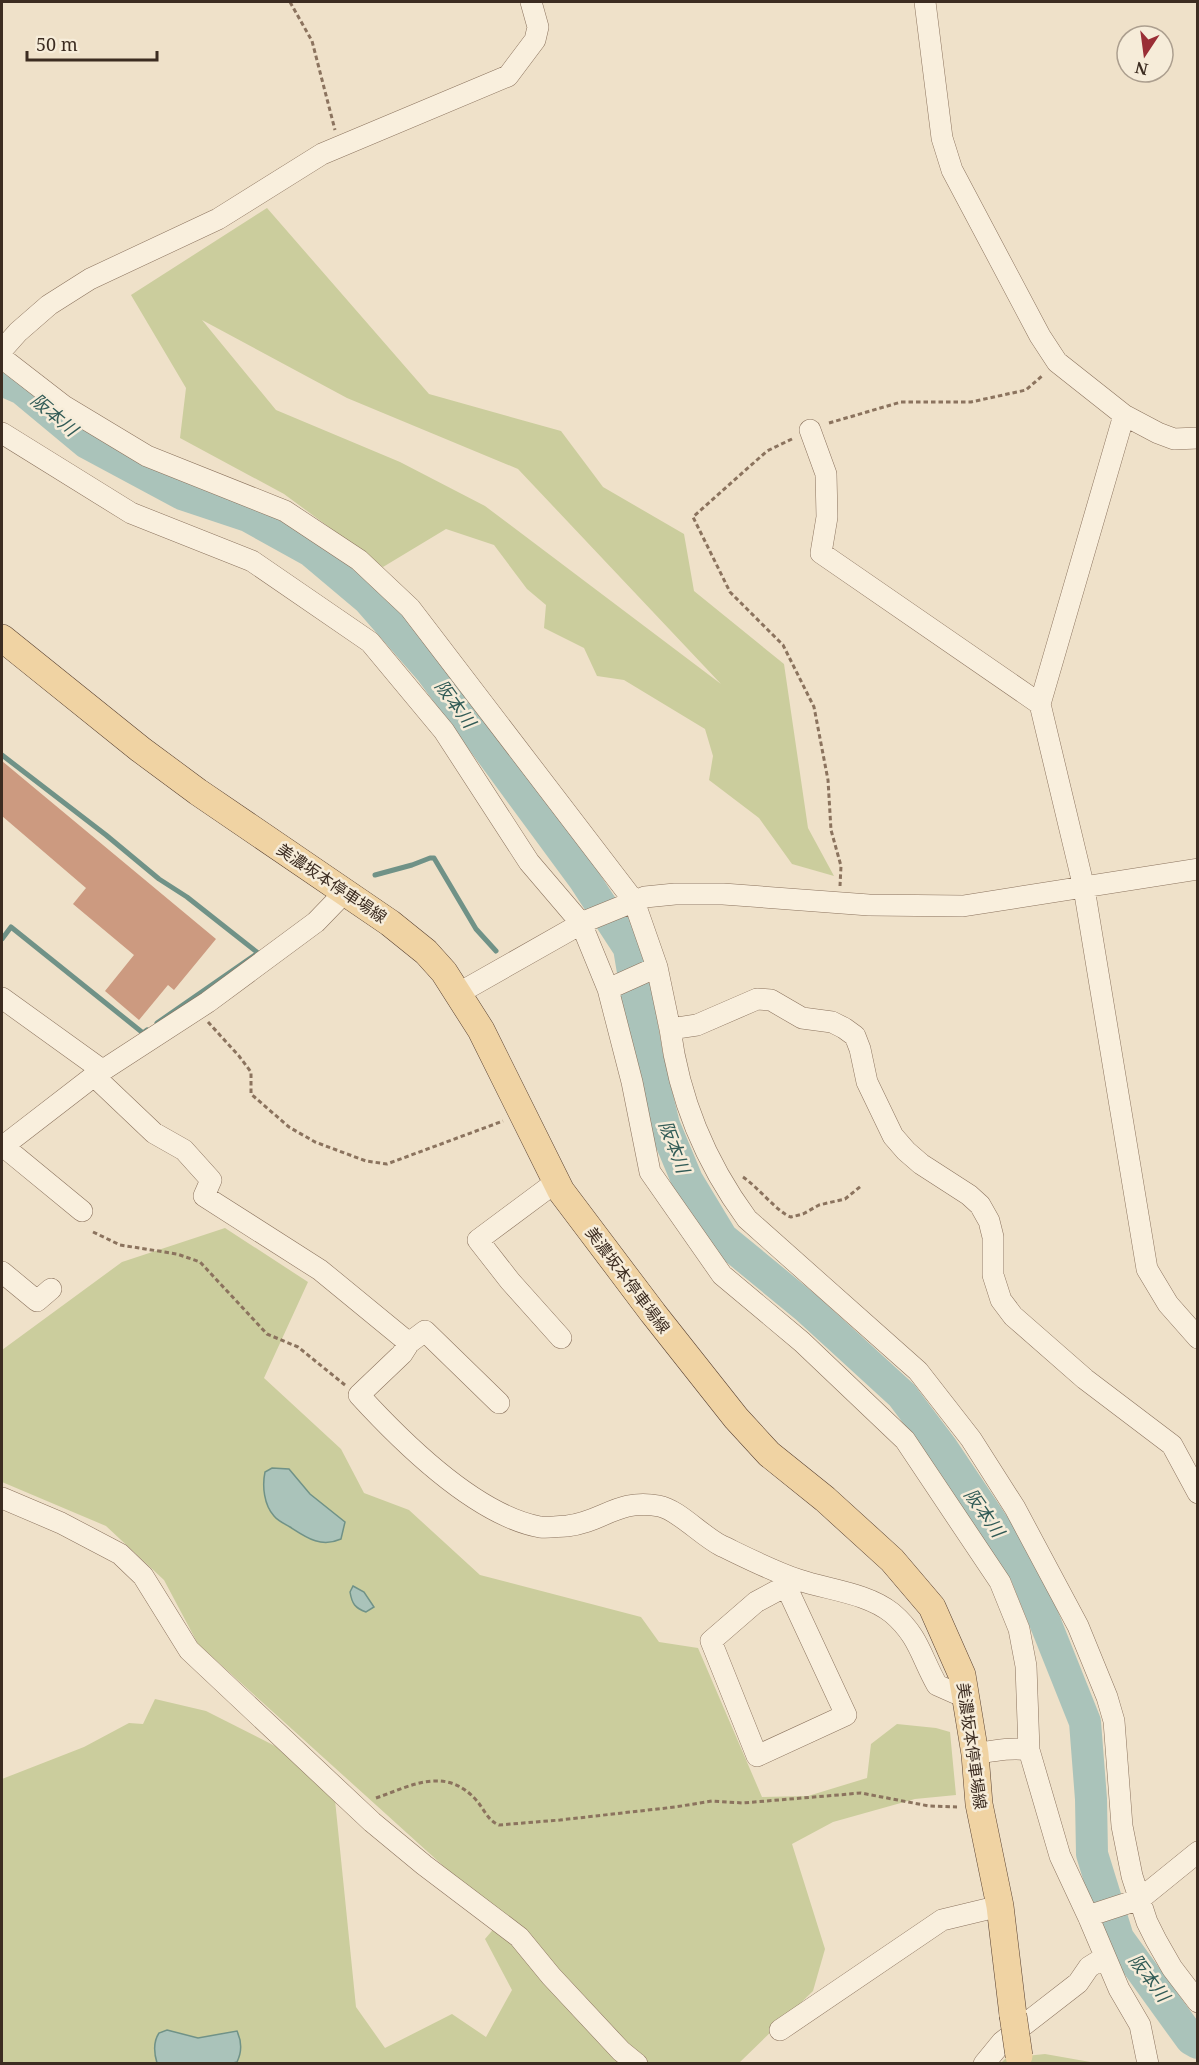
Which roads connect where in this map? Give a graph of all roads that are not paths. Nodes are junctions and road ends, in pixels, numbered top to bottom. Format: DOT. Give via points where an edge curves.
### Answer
graph roads {
  1 [pos="531,2"];
  2 [pos="925,2"];
  3 [pos="2,350"];
  4 [pos="2,358"];
  5 [pos="1124,416"];
  6 [pos="810,430"];
  7 [pos="2,433"];
  8 [pos="1197,438"];
  9 [pos="2,638"];
  10 [pos="1040,704"];
  11 [pos="1197,869"];
  12 [pos="1084,888"];
  13 [pos="344,893"];
  14 [pos="630,903"];
  15 [pos="583,922"];
  16 [pos="657,967"];
  17 [pos="608,989"];
  18 [pos="459,993"];
  19 [pos="2,999"];
  20 [pos="670,1029"];
  21 [pos="98,1073"];
  22 [pos="2,1147"];
  23 [pos="556,1182"];
  24 [pos="82,1211"];
  25 [pos="2,1272"];
  26 [pos="51,1289"];
  27 [pos="561,1338"];
  28 [pos="1197,1338"];
  29 [pos="409,1343"];
  30 [pos="499,1403"];
  31 [pos="1197,1493"];
  32 [pos="2,1498"];
  33 [pos="791,1583"];
  34 [pos="964,1692"];
  35 [pos="1029,1750"];
  36 [pos="975,1754"];
  37 [pos="1197,1852"];
  38 [pos="1137,1900"];
  39 [pos="1000,1906"];
  40 [pos="1093,1915"];
  41 [pos="1105,1957"];
  42 [pos="1197,2002"];
  43 [pos="780,2030"];
  44 [pos="1020,2060"];
  45 [pos="1151,2062"];
  46 [pos="637,2064"];
  47 [pos="984,2064"];
  1 -- 3 [label="street" via="538,27 535,40 508,76 322,154 218,219 69,291 33,318"];
  2 -- 5 [label="street" via="942,138 952,170 1057,362"];
  4 -- 14 [label="street" via="64,406 147,456 285,511 359,561 410,608"];
  5 -- 8 [label="street" via="1174,439"];
  5 -- 10 [label="street"];
  6 -- 10 [label="street" via="826,474 827,517 821,552"];
  7 -- 15 [label="street" via="131,513 252,561 370,642 444,731 529,861"];
  9 -- 13 [label="main road, 美濃坂本停車場線" via="140,749"];
  10 -- 12 [label="street"];
  11 -- 12 [label="street"];
  12 -- 14 [label="street" via="963,906 869,905 723,894 675,894"];
  12 -- 28 [label="street" via="1147,1269 1168,1304"];
  13 -- 18 [label="main road, 美濃坂本停車場線" via="412,940"];
  13 -- 21 [label="street" via="316,922 198,1009"];
  14 -- 15 [label="street"];
  14 -- 16 [label="street"];
  15 -- 17 [label="street"];
  15 -- 18 [label="street"];
  16 -- 17 [label="street"];
  16 -- 20 [label="street"];
  17 -- 35 [label="street" via="650,1172 722,1275 802,1342 905,1440 1000,1582 1019,1629 1026,1666"];
  18 -- 23 [label="main road, 美濃坂本停車場線"];
  19 -- 21 [label="street"];
  20 -- 31 [label="street" via="697,1025 757,999 771,1000 802,1018 832,1022 855,1036 867,1082 893,1136 921,1164 969,1195 989,1221 993,1275 1001,1300 1013,1316 1086,1379 1172,1445"];
  20 -- 38 [label="street" via="684,1095 697,1132 726,1190 747,1219 918,1371 971,1439 1020,1518 1078,1626 1114,1721 1125,1849"];
  21 -- 22 [label="street"];
  21 -- 29 [label="street" via="154,1133 184,1150 211,1180 204,1196 320,1270"];
  22 -- 24 [label="street"];
  23 -- 27 [label="street" via="478,1240"];
  23 -- 34 [label="main road, 美濃坂本停車場線" via="736,1418 769,1454 892,1560 932,1607 962,1674"];
  25 -- 26 [label="street" via="37,1301"];
  29 -- 30 [label="street" via="425,1331"];
  29 -- 33 [label="street" via="358,1395 430,1463 497,1511 542,1527 592,1520 631,1504 660,1506 675,1512 714,1542"];
  32 -- 46 [label="street" via="120,1554 143,1576 189,1650 362,1812 423,1865 519,1937 551,1976"];
  33 -- 33 [label="street" via="756,1602 711,1641 757,1756 846,1715"];
  33 -- 34 [label="street" via="880,1604 915,1638 938,1685 955,1693"];
  34 -- 36 [label="main road, 美濃坂本停車場線"];
  35 -- 36 [label="street"];
  35 -- 40 [label="street" via="1060,1856"];
  36 -- 39 [label="main road, 美濃坂本停車場線" via="980,1804"];
  37 -- 38 [label="street"];
  38 -- 40 [label="street"];
  38 -- 42 [label="street" via="1172,1968"];
  39 -- 43 [label="street" via="942,1920"];
  39 -- 44 [label="main road, 美濃坂本停車場線, bridge"];
  40 -- 41 [label="street"];
  41 -- 45 [label="street" via="1140,2025"];
  41 -- 47 [label="street" via="1002,2042"];
}
